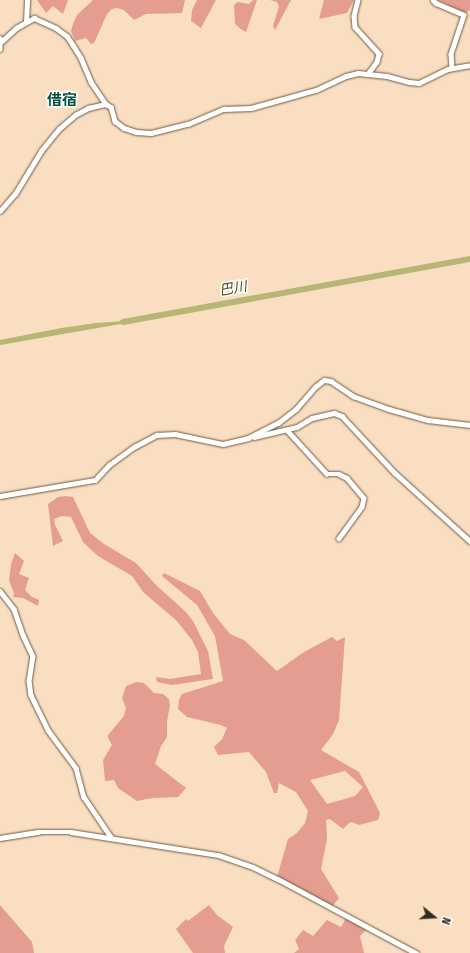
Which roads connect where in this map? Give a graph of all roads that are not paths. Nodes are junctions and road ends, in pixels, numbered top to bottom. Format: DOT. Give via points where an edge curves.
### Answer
graph roads {
  1 [pos="27,0"];
  2 [pos="358,0"];
  3 [pos="434,0"];
  4 [pos="26,21"];
  5 [pos="0,39"];
  6 [pos="0,43"];
  7 [pos="0,49"];
  8 [pos="470,65"];
  9 [pos="452,68"];
  10 [pos="369,73"];
  11 [pos="106,104"];
  12 [pos="0,211"];
  13 [pos="470,425"];
  14 [pos="287,430"];
  15 [pos="248,438"];
  16 [pos="0,496"];
  17 [pos="338,539"];
  18 [pos="470,541"];
  19 [pos="0,591"];
  20 [pos="111,837"];
  21 [pos="0,838"];
  22 [pos="416,953"];
  1 -- 4 [label="street"];
  2 -- 10 [label="street" via="354,16 355,27 379,54 378,62"];
  3 -- 9 [label="street" via="464,15 451,54"];
  4 -- 6 [label="street"];
  4 -- 11 [label="street" via="34,18 67,36 81,58 91,82"];
  5 -- 6 [label="main road"];
  6 -- 7 [label="main road"];
  8 -- 9 [label="street"];
  9 -- 10 [label="street" via="419,83"];
  10 -- 11 [label="street" via="346,76 316,90 272,103 251,108 224,109 188,124 151,133 136,132 119,125"];
  11 -- 12 [label="street" via="88,108 59,129 41,152 15,194"];
  13 -- 15 [label="street" via="428,420 370,403 347,393 328,380 320,383 296,409 278,423"];
  14 -- 15 [label="street"];
  14 -- 17 [label="street" via="327,474 339,474 347,478 364,498 362,507"];
  14 -- 18 [label="street" via="312,418 334,413 342,416 394,473"];
  15 -- 16 [label="street" via="223,444 175,434 157,436 134,447 95,480"];
  19 -- 20 [label="street" via="14,609 33,656 29,681 31,695 48,730 76,768 84,797"];
  20 -- 21 [label="street" via="51,831"];
  20 -- 22 [label="street" via="211,853 238,861 289,885"];
}
